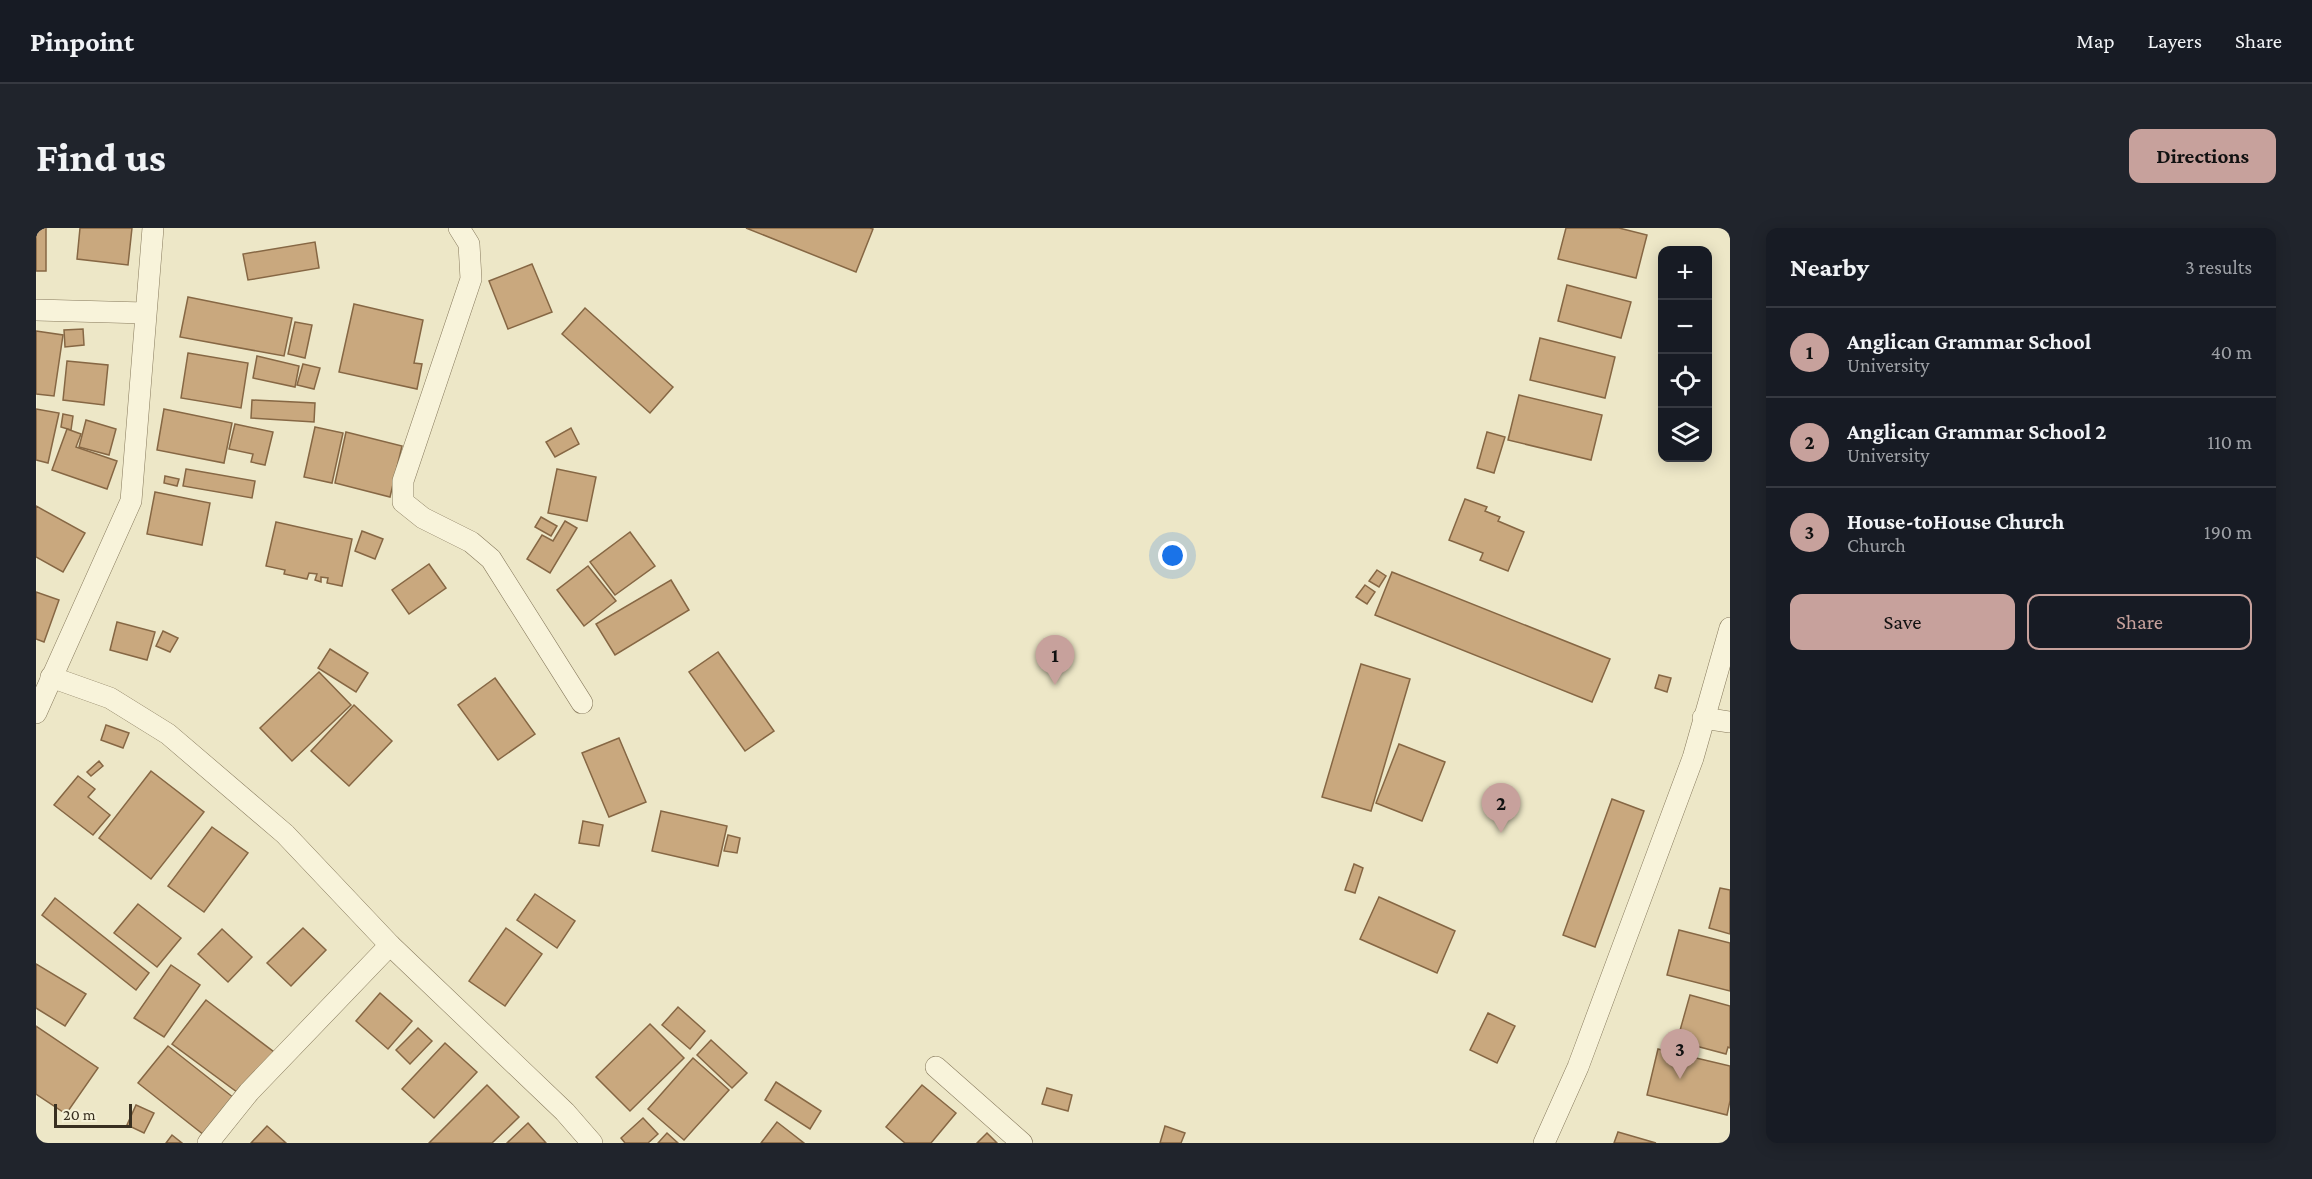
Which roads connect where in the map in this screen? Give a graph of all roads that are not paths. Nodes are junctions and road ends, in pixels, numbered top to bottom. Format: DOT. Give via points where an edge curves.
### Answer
graph roads {
  1 [pos="153,228"];
  2 [pos="459,228"];
  3 [pos="36,310"];
  4 [pos="145,313"];
  5 [pos="1730,628"];
  6 [pos="51,678"];
  7 [pos="582,703"];
  8 [pos="36,713"];
  9 [pos="1703,718"];
  10 [pos="1730,722"];
  11 [pos="390,945"];
  12 [pos="936,1067"];
  13 [pos="208,1143"];
  14 [pos="592,1143"];
  15 [pos="1022,1143"];
  16 [pos="1544,1143"];
  1 -- 4 [label="street"];
  2 -- 7 [label="street" via="469,244 471,279 403,481 403,502 423,518 471,542 491,559"];
  3 -- 4 [label="street"];
  4 -- 6 [label="street" via="131,501"];
  5 -- 9 [label="street"];
  6 -- 8 [label="street"];
  6 -- 11 [label="street" via="110,698 168,734 285,834"];
  9 -- 10 [label="street"];
  9 -- 16 [label="street" via="1693,758 1582,1056"];
  11 -- 13 [label="street" via="249,1092"];
  11 -- 14 [label="street" via="565,1112"];
  12 -- 15 [label="street"];
}
